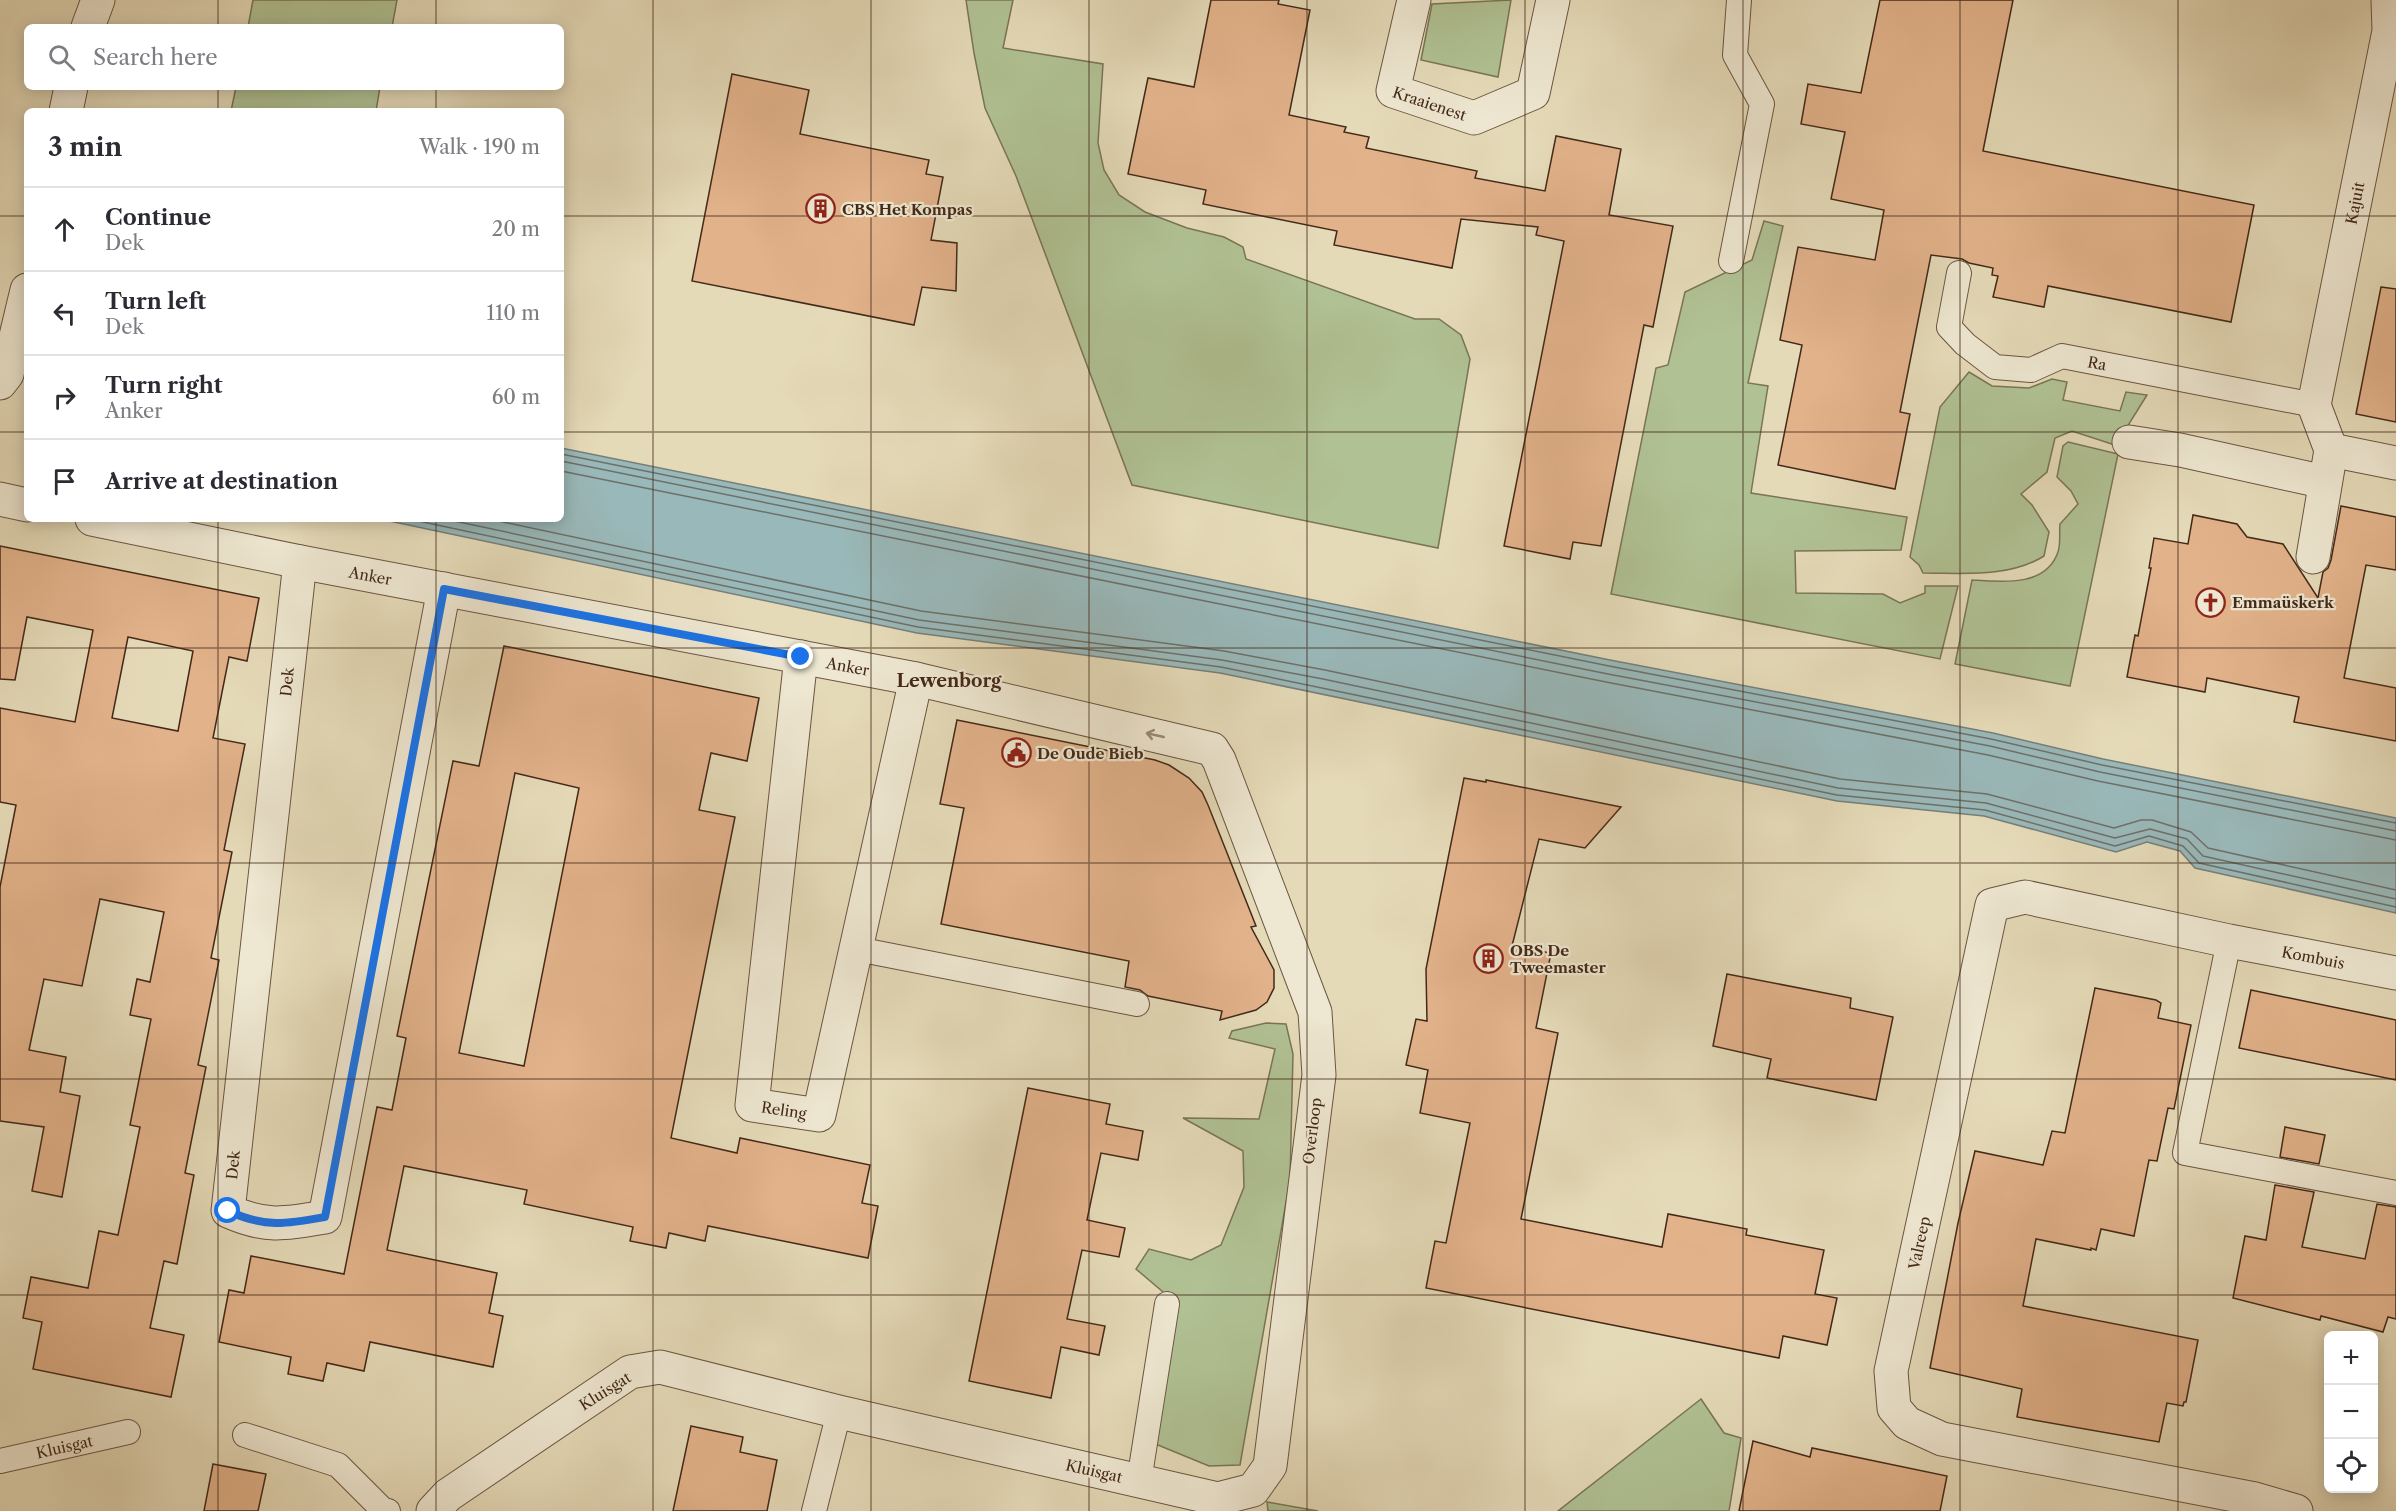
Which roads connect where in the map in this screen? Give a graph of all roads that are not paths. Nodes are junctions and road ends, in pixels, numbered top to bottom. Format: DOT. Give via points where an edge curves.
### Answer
graph roads {
  1 [pos="98,0"];
  2 [pos="1414,0"];
  3 [pos="1553,0"];
  4 [pos="1740,0"];
  5 [pos="2391,7"];
  6 [pos="89,24"];
  7 [pos="70,90"];
  8 [pos="67,108"];
  9 [pos="1731,261"];
  10 [pos="1959,273"];
  11 [pos="24,303"];
  12 [pos="0,383"];
  13 [pos="2314,405"];
  14 [pos="2129,442"];
  15 [pos="2331,450"];
  16 [pos="2396,463"];
  17 [pos="2325,482"];
  18 [pos="0,499"];
  19 [pos="24,504"];
  20 [pos="107,522"];
  21 [pos="2313,557"];
  22 [pos="300,562"];
  23 [pos="444,589"];
  24 [pos="801,657"];
  25 [pos="916,679"];
  26 [pos="1212,749"];
  27 [pos="2229,941"];
  28 [pos="857,949"];
  29 [pos="2396,973"];
  30 [pos="1137,1004"];
  31 [pos="2396,1193"];
  32 [pos="1167,1304"];
  33 [pos="839,1412"];
  34 [pos="128,1432"];
  35 [pos="245,1435"];
  36 [pos="0,1461"];
  37 [pos="1139,1481"];
  38 [pos="1221,1505"];
  39 [pos="388,1511"];
  40 [pos="434,1511"];
  41 [pos="814,1511"];
  42 [pos="2296,1511"];
  1 -- 6 [label="street"];
  2 -- 3 [label="street, Kraaienest" via="1392,91 1474,118 1533,93"];
  4 -- 9 [label="lane" via="1735,55 1762,104"];
  5 -- 13 [label="street, Kajuit"];
  7 -- 8 [label="street"];
  10 -- 13 [label="lane, Ra" via="1949,327 1995,367 2031,370 2062,356"];
  11 -- 12 [label="street" via="7,374"];
  13 -- 15 [label="street"];
  14 -- 17 [label="street"];
  15 -- 16 [label="street"];
  15 -- 17 [label="street"];
  17 -- 21 [label="street"];
  18 -- 19 [label="street"];
  20 -- 22 [label="street, Anker"];
  22 -- 23 [label="street, Anker"];
  22 -- 23 [label="street, Dek" via="228,1211 247,1220 281,1225 325,1217"];
  23 -- 24 [label="street, Anker"];
  24 -- 25 [label="street, Anker"];
  24 -- 28 [label="street, Reling" via="752,1105 819,1116"];
  26 -- 25 [label="street, Anker, one-way"];
  25 -- 28 [label="street, Reling"];
  26 -- 38 [label="street, Overloop" via="1315,1012 1319,1075 1270,1466 1253,1490"];
  27 -- 29 [label="street, Kombuis"];
  27 -- 31 [label="lane" via="2185,1153"];
  27 -- 42 [label="street, Valreep" via="2025,897 1992,905 1891,1371 1894,1408 1908,1423 1942,1439 2255,1498"];
  28 -- 30 [label="lane"];
  32 -- 37 [label="lane, Kluisgat"];
  33 -- 37 [label="street, Kluisgat"];
  33 -- 40 [label="street, Kluisgat" via="660,1367 630,1372 448,1495"];
  33 -- 41 [label="lane"];
  34 -- 36 [label="lane, Kluisgat"];
  35 -- 39 [label="lane" via="338,1466 382,1510"];
  37 -- 38 [label="street, Kluisgat"];
}
